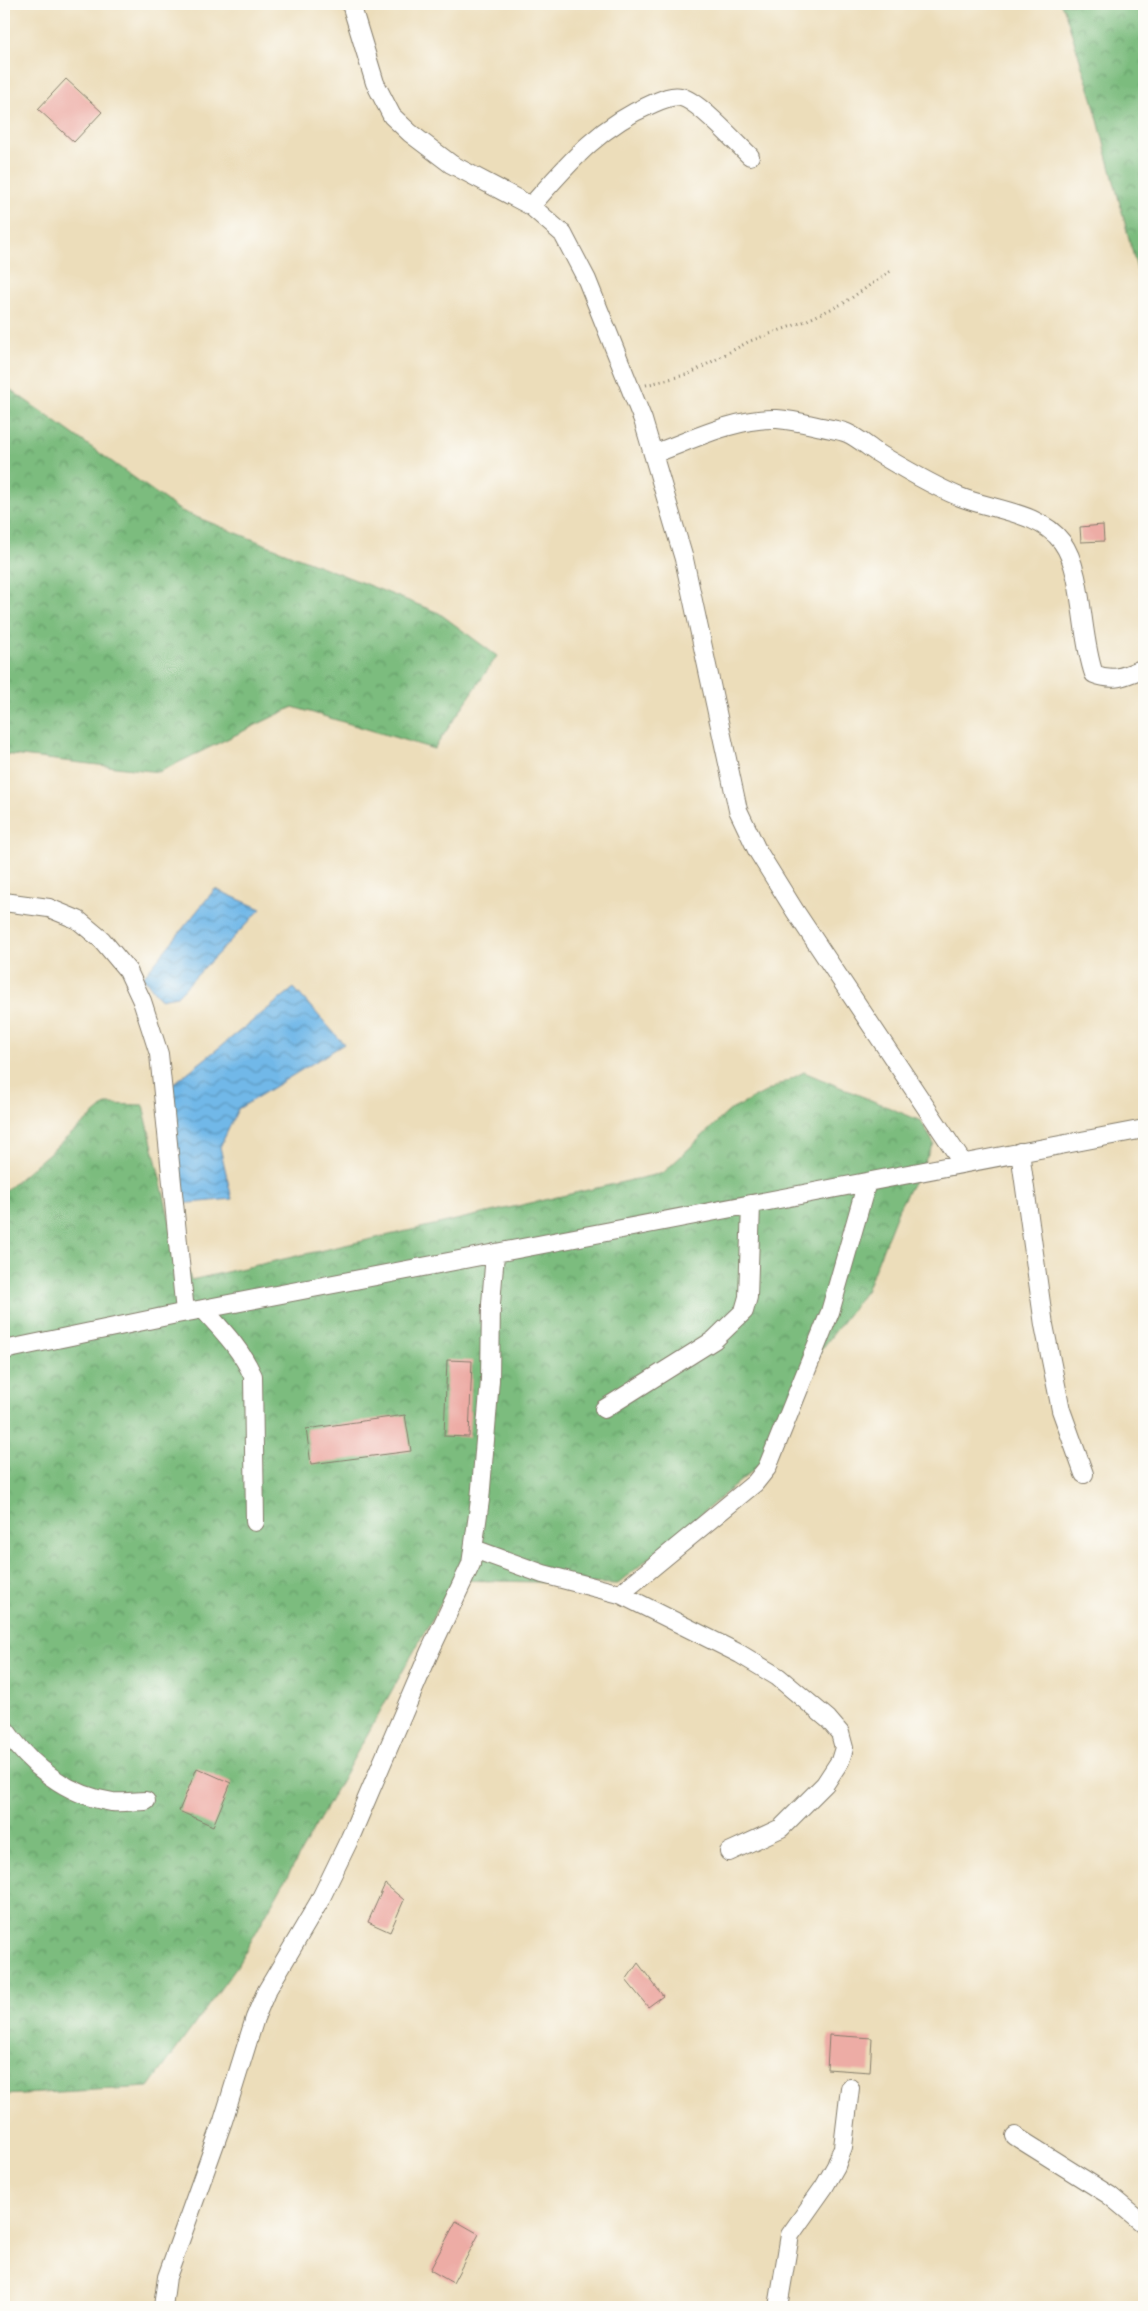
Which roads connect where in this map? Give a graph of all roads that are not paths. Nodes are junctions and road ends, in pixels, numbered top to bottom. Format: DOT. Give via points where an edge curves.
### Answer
graph roads {
  1 [pos="351,4"];
  2 [pos="750,156"];
  3 [pos="531,206"];
  4 [pos="653,454"];
  5 [pos="1144,668"];
  6 [pos="4,902"];
  7 [pos="1144,1128"];
  8 [pos="1020,1152"];
  9 [pos="963,1164"];
  10 [pos="867,1182"];
  11 [pos="752,1204"];
  12 [pos="495,1253"];
  13 [pos="203,1308"];
  14 [pos="185,1312"];
  15 [pos="4,1350"];
  16 [pos="604,1409"];
  17 [pos="1084,1474"];
  18 [pos="255,1522"];
  19 [pos="474,1549"];
  20 [pos="620,1594"];
  21 [pos="4,1728"];
  22 [pos="146,1801"];
  23 [pos="729,1852"];
  24 [pos="850,2088"];
  25 [pos="1014,2136"];
  26 [pos="1144,2224"];
  27 [pos="163,2307"];
  28 [pos="778,2307"];
  1 -- 3 [label="street" via="375,83 392,116 451,164"];
  2 -- 3 [label="street" via="694,102 680,97 666,98 628,114 599,135 575,156"];
  3 -- 4 [label="street" via="563,234 587,280 644,420"];
  4 -- 5 [label="street" via="728,427 767,420 809,424 848,434 944,490 978,504 1032,519 1051,530 1069,555 1094,674 1120,678"];
  4 -- 9 [label="street" via="684,559 738,810 757,850 795,911"];
  6 -- 14 [label="street" via="49,908 78,920 102,940 128,971 142,1001 159,1054"];
  7 -- 8 [label="street"];
  8 -- 9 [label="street"];
  8 -- 17 [label="street" via="1061,1410"];
  9 -- 10 [label="street"];
  10 -- 11 [label="street"];
  10 -- 20 [label="street" via="830,1312 768,1468 756,1483"];
  11 -- 12 [label="street"];
  11 -- 16 [label="street" via="748,1297 744,1311 714,1340"];
  12 -- 13 [label="street"];
  12 -- 19 [label="street" via="490,1380"];
  13 -- 14 [label="street"];
  13 -- 18 [label="street" via="236,1345 253,1376"];
  14 -- 15 [label="street"];
  19 -- 20 [label="street" via="543,1574"];
  19 -- 27 [label="street" via="460,1591 430,1651 350,1838 255,2018 223,2121 167,2276"];
  20 -- 23 [label="street" via="740,1654 778,1677 828,1719 840,1734 844,1748 840,1761 803,1808 782,1828"];
  21 -- 22 [label="street" via="31,1761 54,1781 113,1802"];
  24 -- 28 [label="street" via="842,2147 836,2166 790,2236"];
  25 -- 26 [label="street" via="1109,2195"];
}
